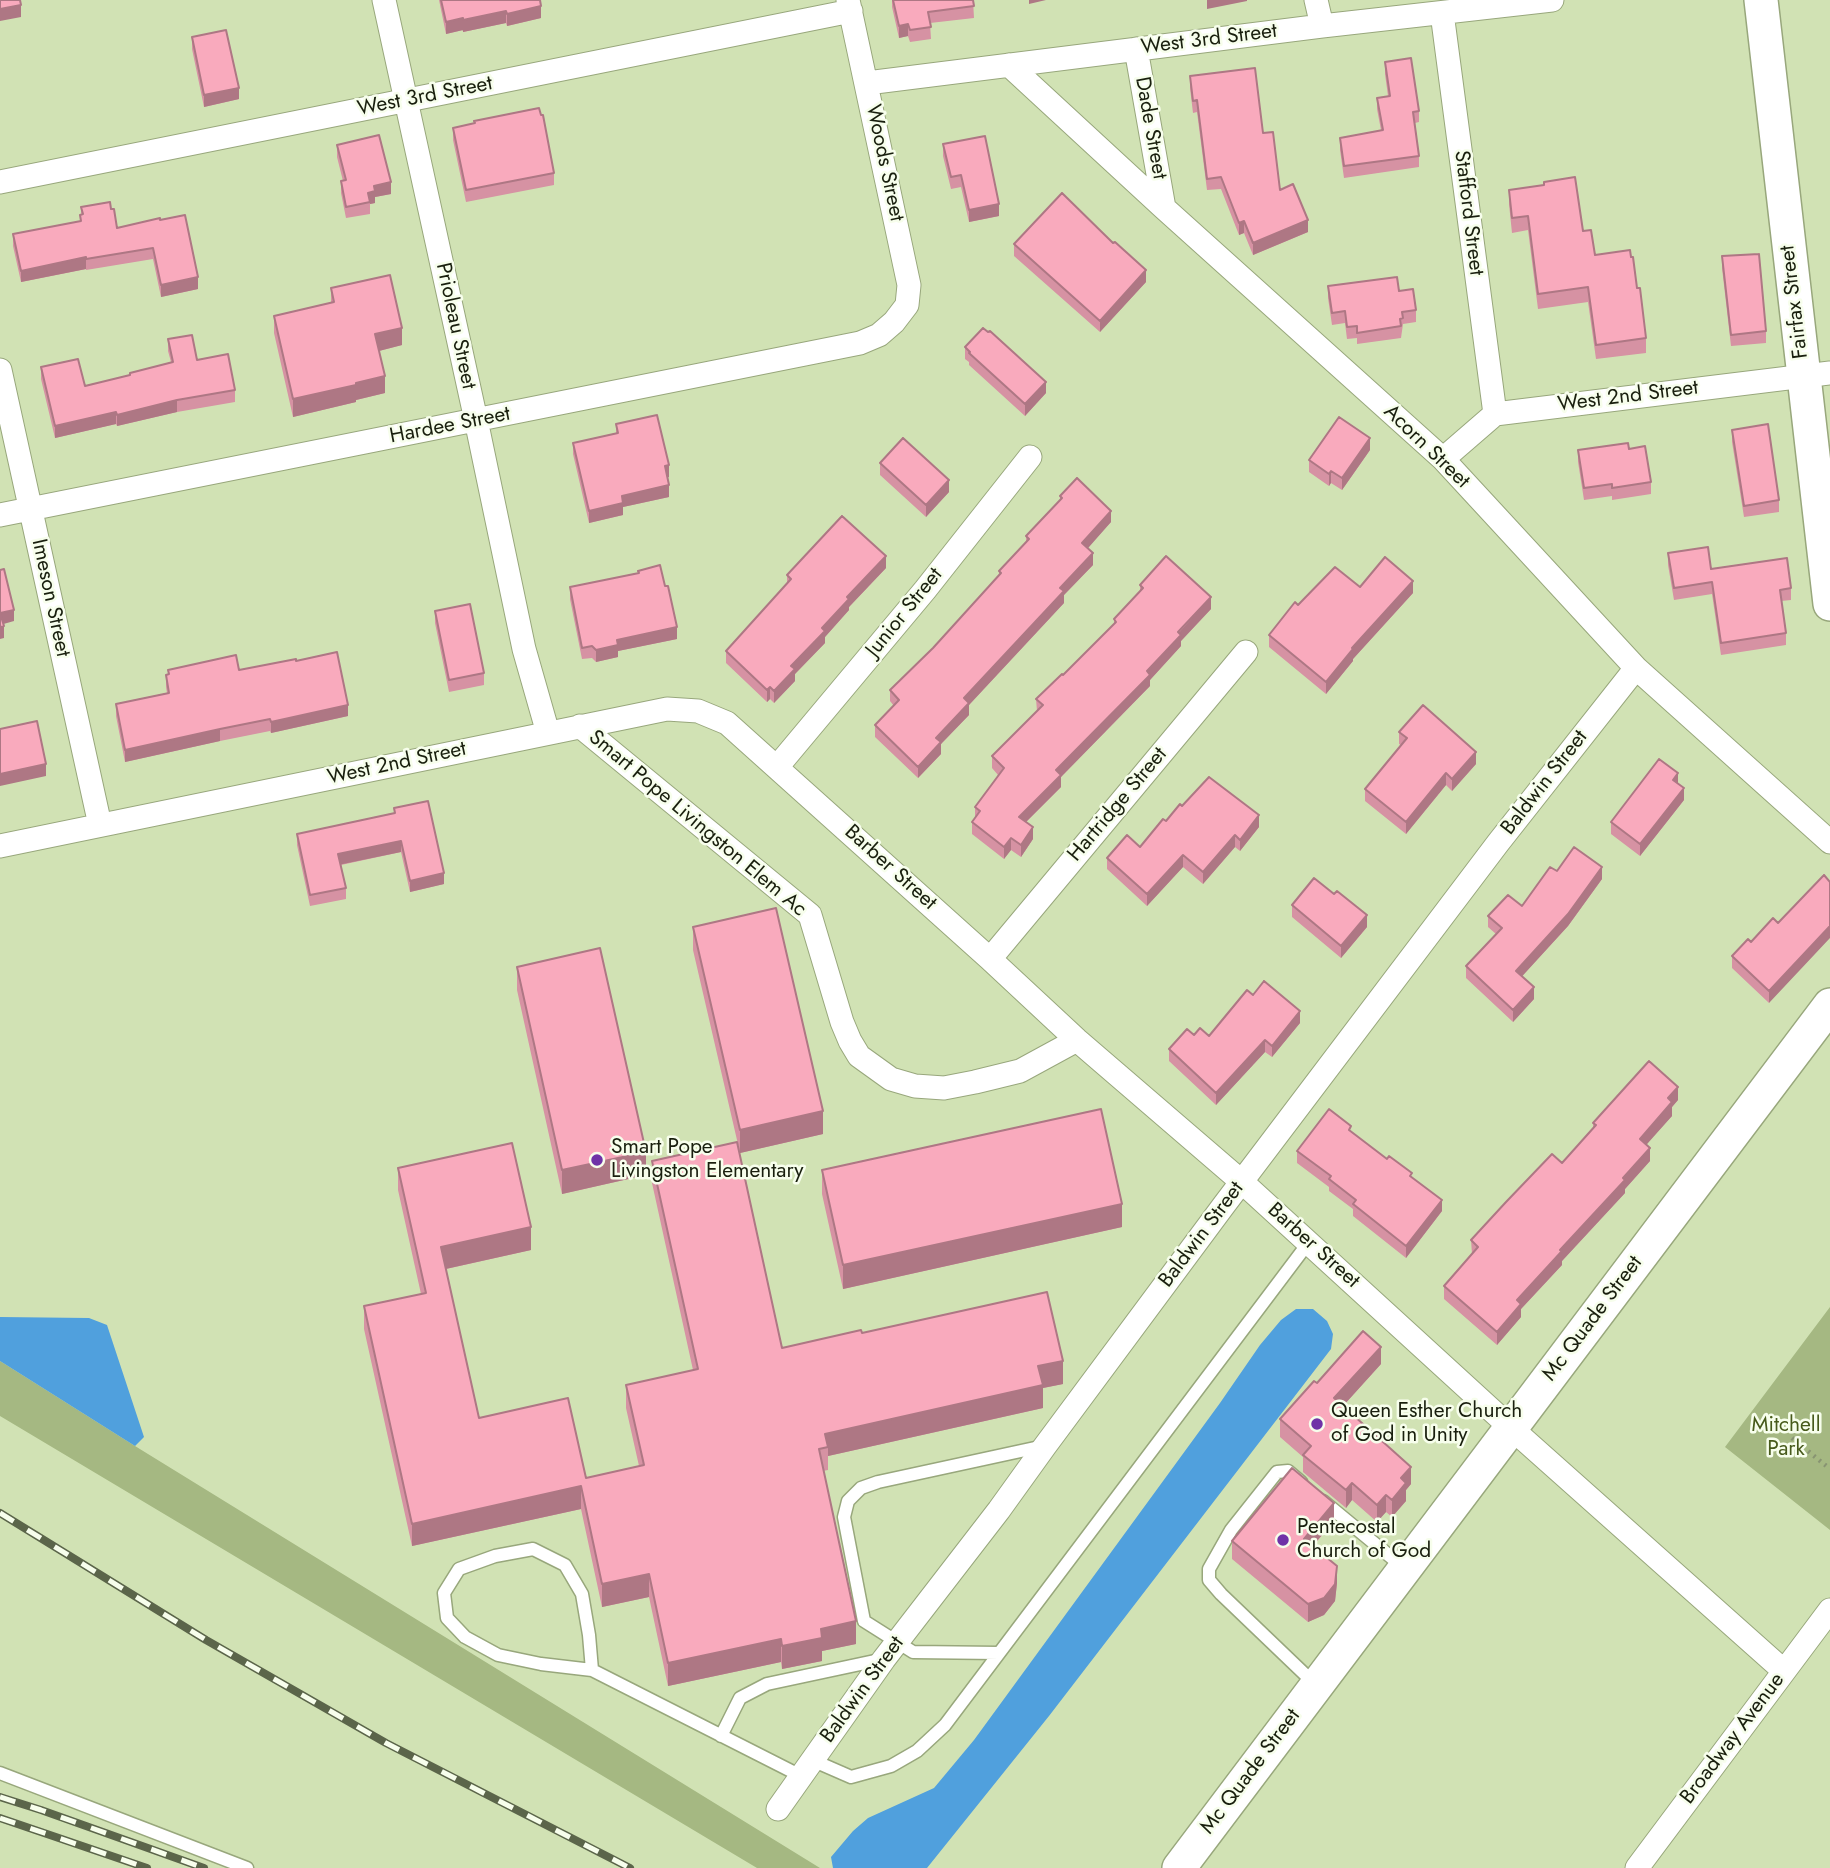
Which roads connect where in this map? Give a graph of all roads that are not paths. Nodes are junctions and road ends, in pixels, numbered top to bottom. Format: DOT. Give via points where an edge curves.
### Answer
graph roads {
  1 [pos="384,0"];
  2 [pos="1316,0"];
  3 [pos="1552,0"];
  4 [pos="1761,0"];
  5 [pos="849,5"];
  6 [pos="1442,13"];
  7 [pos="1322,26"];
  8 [pos="1136,49"];
  9 [pos="1009,65"];
  10 [pos="867,83"];
  11 [pos="405,102"];
  12 [pos="0,182"];
  13 [pos="1164,208"];
  14 [pos="894,323"];
  15 [pos="0,370"];
  16 [pos="1817,374"];
  17 [pos="1495,414"];
  18 [pos="476,421"];
  19 [pos="1030,457"];
  20 [pos="1443,460"];
  21 [pos="30,509"];
  22 [pos="0,514"];
  23 [pos="1830,604"];
  24 [pos="1246,652"];
  25 [pos="1636,668"];
  26 [pos="580,726"];
  27 [pos="548,733"];
  28 [pos="777,767"];
  29 [pos="100,825"];
  30 [pos="1830,842"];
  31 [pos="0,846"];
  32 [pos="990,958"];
  33 [pos="1830,1005"];
  34 [pos="1077,1040"];
  35 [pos="1242,1182"];
  36 [pos="1309,1242"];
  37 [pos="1510,1427"];
  38 [pos="1045,1446"];
  39 [pos="1404,1569"];
  40 [pos="1830,1610"];
  41 [pos="891,1650"];
  42 [pos="999,1653"];
  43 [pos="592,1670"];
  44 [pos="1784,1671"];
  45 [pos="1317,1685"];
  46 [pos="721,1736"];
  47 [pos="806,1768"];
  48 [pos="0,1773"];
  49 [pos="778,1809"];
  50 [pos="247,1868"];
  51 [pos="1178,1868"];
  52 [pos="1636,1868"];
  1 -- 11 [label="street, Prioleau Street"];
  2 -- 7 [label="street"];
  3 -- 6 [label="street, West 3rd Street"];
  4 -- 16 [label="street, Fairfax Street"];
  5 -- 10 [label="street, Woods Street"];
  5 -- 11 [label="street, West 3rd Street"];
  6 -- 7 [label="street, West 3rd Street"];
  6 -- 17 [label="street, Stafford Street"];
  7 -- 8 [label="street, West 3rd Street"];
  8 -- 9 [label="street, West 3rd Street"];
  8 -- 13 [label="street, Dade Street"];
  9 -- 10 [label="street, West 3rd Street"];
  9 -- 13 [label="street, Acorn Street"];
  10 -- 14 [label="street, Woods Street" via="909,285 907,304"];
  11 -- 12 [label="street, West 3rd Street"];
  11 -- 18 [label="street, Prioleau Street"];
  13 -- 20 [label="street, Acorn Street"];
  14 -- 18 [label="street, Hardee Street" via="860,343"];
  15 -- 21 [label="street, Imeson Street"];
  16 -- 17 [label="street, West 2nd Street"];
  16 -- 23 [label="street, Fairfax Street"];
  17 -- 20 [label="street"];
  18 -- 21 [label="street, Hardee Street"];
  18 -- 27 [label="street, Prioleau Street" via="523,649"];
  19 -- 28 [label="street, Junior Street"];
  20 -- 25 [label="street, Acorn Street"];
  21 -- 22 [label="street, Hardee Street"];
  21 -- 29 [label="street, Imeson Street"];
  24 -- 32 [label="street, Hartridge Street"];
  25 -- 30 [label="street, Acorn Street"];
  25 -- 35 [label="street, Baldwin Street"];
  26 -- 27 [label="street, West 2nd Street"];
  26 -- 28 [label="street, West 2nd Street" via="667,709 698,711 727,723"];
  26 -- 34 [label="street, Smart Pope Livingston Elem Ac" via="810,915 850,1041 859,1056 891,1079 944,1088 1020,1071"];
  27 -- 29 [label="street, West 2nd Street"];
  28 -- 32 [label="street, Barber Street"];
  29 -- 31 [label="street, West 2nd Street"];
  32 -- 34 [label="street, Barber Street"];
  33 -- 37 [label="street, Mc Quade Street"];
  34 -- 35 [label="street, Barber Street"];
  35 -- 36 [label="street, Barber Street"];
  35 -- 38 [label="street, Baldwin Street"];
  36 -- 37 [label="street, Barber Street"];
  36 -- 42 [label="lane"];
  37 -- 39 [label="street, Mc Quade Street"];
  37 -- 44 [label="street, Barber Street"];
  38 -- 41 [label="street, Baldwin Street"];
  38 -- 41 [label="lane" via="878,1482 860,1488 848,1501 844,1517 864,1621"];
  39 -- 45 [label="street, Mc Quade Street"];
  39 -- 45 [label="lane" via="1288,1471 1277,1472 1231,1530 1209,1569 1209,1580"];
  40 -- 44 [label="street, Broadway Avenue"];
  41 -- 42 [label="lane"];
  41 -- 46 [label="lane" via="767,1684 740,1698"];
  41 -- 47 [label="street, Baldwin Street"];
  42 -- 47 [label="lane" via="945,1725 909,1756 851,1777"];
  43 -- 43 [label="lane" via="582,1594 565,1564 533,1549 459,1569 444,1593 447,1618 465,1637 498,1655"];
  43 -- 46 [label="lane"];
  44 -- 52 [label="street, Broadway Avenue"];
  45 -- 51 [label="street, Mc Quade Street"];
  46 -- 47 [label="lane"];
  47 -- 49 [label="street, Baldwin Street"];
  48 -- 50 [label="lane"];
}
